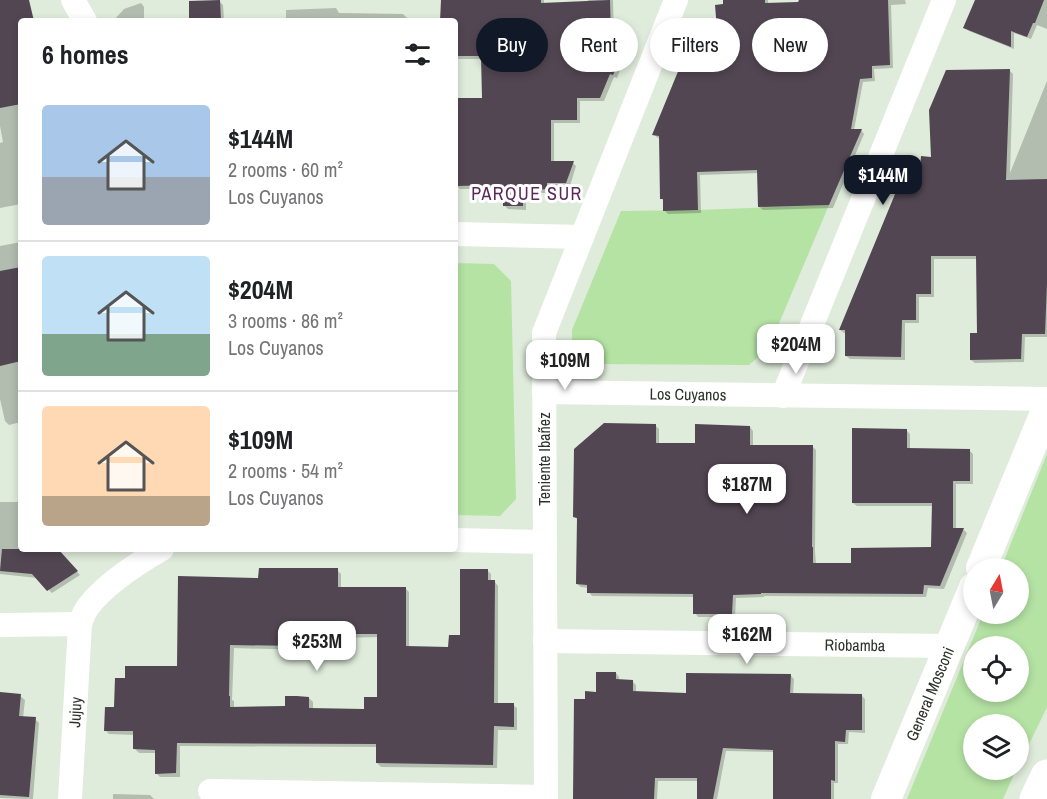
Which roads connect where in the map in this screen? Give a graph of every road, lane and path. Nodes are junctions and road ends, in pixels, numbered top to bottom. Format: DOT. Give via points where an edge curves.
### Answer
graph roads {
  1 [pos="73,0"];
  2 [pos="676,0"];
  3 [pos="944,0"];
  4 [pos="83,18"];
  5 [pos="458,234"];
  6 [pos="582,237"];
  7 [pos="544,392"];
  8 [pos="783,396"];
  9 [pos="1047,399"];
  10 [pos="1047,408"];
  11 [pos="458,540"];
  12 [pos="544,542"];
  13 [pos="157,552"];
  14 [pos="985,558"];
  15 [pos="963,613"];
  16 [pos="80,624"];
  17 [pos="0,625"];
  18 [pos="545,641"];
  19 [pos="949,646"];
  20 [pos="1047,776"];
  21 [pos="210,791"];
  22 [pos="546,798"];
  23 [pos="70,799"];
  24 [pos="886,799"];
  25 [pos="1036,799"];
  1 -- 4 [label="street"];
  2 -- 6 [label="street, Teniente Ibañez"];
  3 -- 8 [label="street"];
  5 -- 6 [label="street"];
  6 -- 7 [label="street, Teniente Ibañez" via="544,333"];
  7 -- 8 [label="street, Los Cuyanos"];
  7 -- 12 [label="street, Teniente Ibañez"];
  8 -- 9 [label="street, Los Cuyanos"];
  10 -- 14 [label="street"];
  11 -- 12 [label="street"];
  12 -- 18 [label="street, Teniente Ibañez"];
  13 -- 16 [label="street" via="107,587 86,609"];
  15 -- 19 [label="street, General Mosconi"];
  16 -- 17 [label="street"];
  16 -- 23 [label="street, Jujuy"];
  18 -- 19 [label="street, Riobamba"];
  18 -- 22 [label="street, Teniente Ibañez"];
  19 -- 24 [label="street, General Mosconi"];
  20 -- 25 [label="highway"];
  21 -- 22 [label="street"];
}
